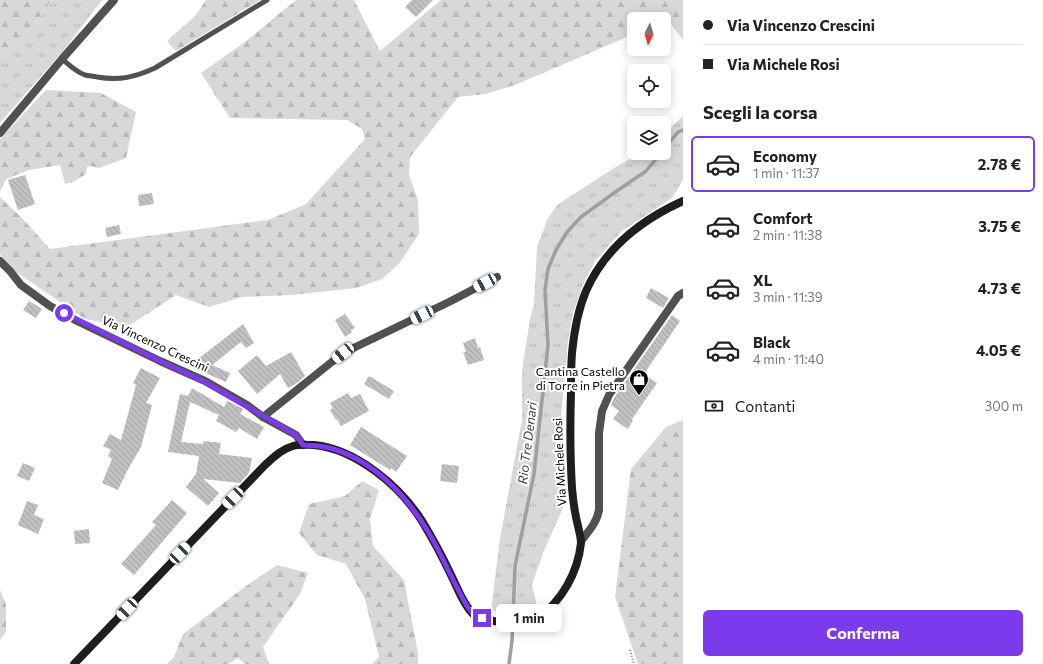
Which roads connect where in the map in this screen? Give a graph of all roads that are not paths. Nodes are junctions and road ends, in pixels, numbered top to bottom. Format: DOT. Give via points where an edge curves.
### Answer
graph roads {
  1 [pos="114,0"];
  2 [pos="267,0"];
  3 [pos="62,59"];
  4 [pos="0,133"];
  5 [pos="683,201"];
  6 [pos="0,261"];
  7 [pos="497,277"];
  8 [pos="683,293"];
  9 [pos="263,417"];
  10 [pos="303,445"];
  11 [pos="581,541"];
  12 [pos="74,664"];
  1 -- 3 [label="street"];
  2 -- 3 [label="lane" via="155,68 137,76 102,78 86,75"];
  3 -- 4 [label="street"];
  5 -- 11 [label="street, Via Michele Rosi" via="643,223 622,240 594,276 581,307 572,355 569,426 572,498"];
  6 -- 9 [label="street, Via Vincenzo Crescini" via="21,285 50,306 205,382"];
  7 -- 9 [label="street" via="343,353"];
  8 -- 11 [label="street" via="678,296 608,395 602,411 599,432 599,510 596,522"];
  9 -- 10 [label="street, Via Vincenzo Crescini" via="296,435"];
  10 -- 11 [label="street, Via Michele Rosi" via="331,448 353,458 370,468 395,489 411,506 430,534 467,606 474,615 485,619 519,623 538,618 569,584"];
  10 -- 12 [label="street, Via Michele Rosi" via="286,449 265,465"];
}
